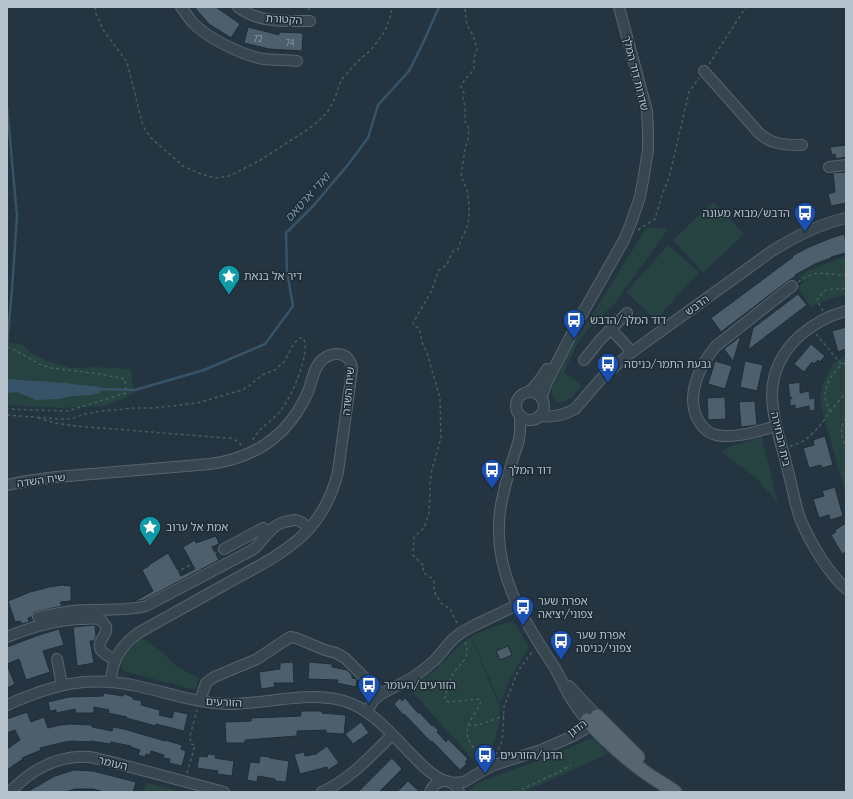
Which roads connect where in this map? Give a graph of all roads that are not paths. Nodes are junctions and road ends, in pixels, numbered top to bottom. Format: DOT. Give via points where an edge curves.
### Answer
graph roads {
  1 [pos="181,7"];
  2 [pos="238,7"];
  3 [pos="619,7"];
  4 [pos="310,21"];
  5 [pos="297,61"];
  6 [pos="704,71"];
  7 [pos="802,145"];
  8 [pos="846,165"];
  9 [pos="828,167"];
  10 [pos="846,218"];
  11 [pos="792,286"];
  12 [pos="846,311"];
  13 [pos="627,313"];
  14 [pos="581,316"];
  15 [pos="611,329"];
  16 [pos="632,352"];
  17 [pos="584,360"];
  18 [pos="529,392"];
  19 [pos="543,401"];
  20 [pos="520,415"];
  21 [pos="562,415"];
  22 [pos="537,417"];
  23 [pos="776,426"];
  24 [pos="519,440"];
  25 [pos="7,485"];
  26 [pos="310,528"];
  27 [pos="269,532"];
  28 [pos="224,549"];
  29 [pos="846,589"];
  30 [pos="517,605"];
  31 [pos="38,617"];
  32 [pos="7,637"];
  33 [pos="57,659"];
  34 [pos="115,660"];
  35 [pos="111,682"];
  36 [pos="62,685"];
  37 [pos="381,694"];
  38 [pos="200,701"];
  39 [pos="7,704"];
  40 [pos="366,712"];
  41 [pos="592,720"];
  42 [pos="392,735"];
  43 [pos="422,766"];
  44 [pos="471,778"];
  45 [pos="448,782"];
  46 [pos="10,792"];
  47 [pos="224,792"];
  48 [pos="322,792"];
  49 [pos="430,792"];
  50 [pos="459,792"];
  51 [pos="462,792"];
  52 [pos="675,792"];
  1 -- 5 [label="street" via="208,35 232,48 263,59"];
  2 -- 4 [label="street, הקטורת" via="242,11 266,19"];
  3 -- 14 [label="street, שדרות דוד המלך" via="647,111 648,150 640,197 631,223"];
  6 -- 7 [label="street" via="765,139 776,144"];
  8 -- 9 [label="street"];
  10 -- 16 [label="street, הדבש" via="812,228 792,238"];
  11 -- 23 [label="street" via="716,346 702,367 693,396 693,408 697,418 711,433 722,436 737,435"];
  12 -- 23 [label="street, בית הבחירה" via="826,318 803,333 780,361 774,378 772,397"];
  13 -- 15 [label="street"];
  14 -- 18 [label="street, שדרות דוד המלך"];
  14 -- 19 [label="street, שדרות דוד המלך" via="547,382"];
  15 -- 16 [label="street"];
  15 -- 17 [label="street"];
  16 -- 21 [label="street, הדבש" via="600,380 575,409"];
  18 -- 19 [label="street" via="537,394"];
  18 -- 20 [label="street" via="518,399 516,409"];
  19 -- 21 [label="street" via="554,412"];
  19 -- 22 [label="street" via="543,410"];
  20 -- 22 [label="street" via="527,419"];
  20 -- 24 [label="street"];
  21 -- 22 [label="street, הדבש"];
  22 -- 24 [label="street"];
  23 -- 29 [label="street, בית הבחירה" via="802,522 821,557"];
  24 -- 30 [label="street" via="505,486 499,537 505,574"];
  25 -- 26 [label="street, שיח השדה" via="56,477 210,464 233,460 251,453 268,443 288,425 304,402 321,361 334,354 341,355 348,358 352,370 338,472 330,497"];
  26 -- 27 [label="street" via="298,520 280,523"];
  26 -- 34 [label="street, שיח השדה" via="277,555 138,633 125,644"];
  27 -- 28 [label="street" via="263,528"];
  27 -- 31 [label="street" via="254,549 146,606 75,611"];
  30 -- 37 [label="street" via="462,632 423,670"];
  30 -- 41 [label="street" via="557,672"];
  32 -- 34 [label="street" via="45,624 100,619 106,627 101,640 101,650"];
  33 -- 36 [label="street"];
  34 -- 35 [label="street, שיח השדה"];
  35 -- 36 [label="street, הזורעים" via="87,681"];
  35 -- 38 [label="street, הזורעים"];
  36 -- 39 [label="street, הזורעים"];
  37 -- 38 [label="street" via="345,658 290,637 257,659 214,677 206,683"];
  37 -- 40 [label="street"];
  38 -- 40 [label="street, הזורעים" via="233,704 324,697 346,702"];
  40 -- 42 [label="street, הזורעים"];
  41 -- 44 [label="street, הדגן" via="573,736 541,750 491,766"];
  41 -- 52 [label="main road" via="612,745 643,771"];
  42 -- 43 [label="street, הזורעים"];
  42 -- 48 [label="street" via="354,772"];
  43 -- 45 [label="street"];
  43 -- 49 [label="street" via="428,777"];
  44 -- 45 [label="street, הדגן" via="462,782"];
  44 -- 51 [label="street, הדגן"];
  45 -- 49 [label="street" via="436,784"];
  45 -- 50 [label="street"];
  46 -- 47 [label="street, העומר" via="36,770 53,762 90,757"];
}
